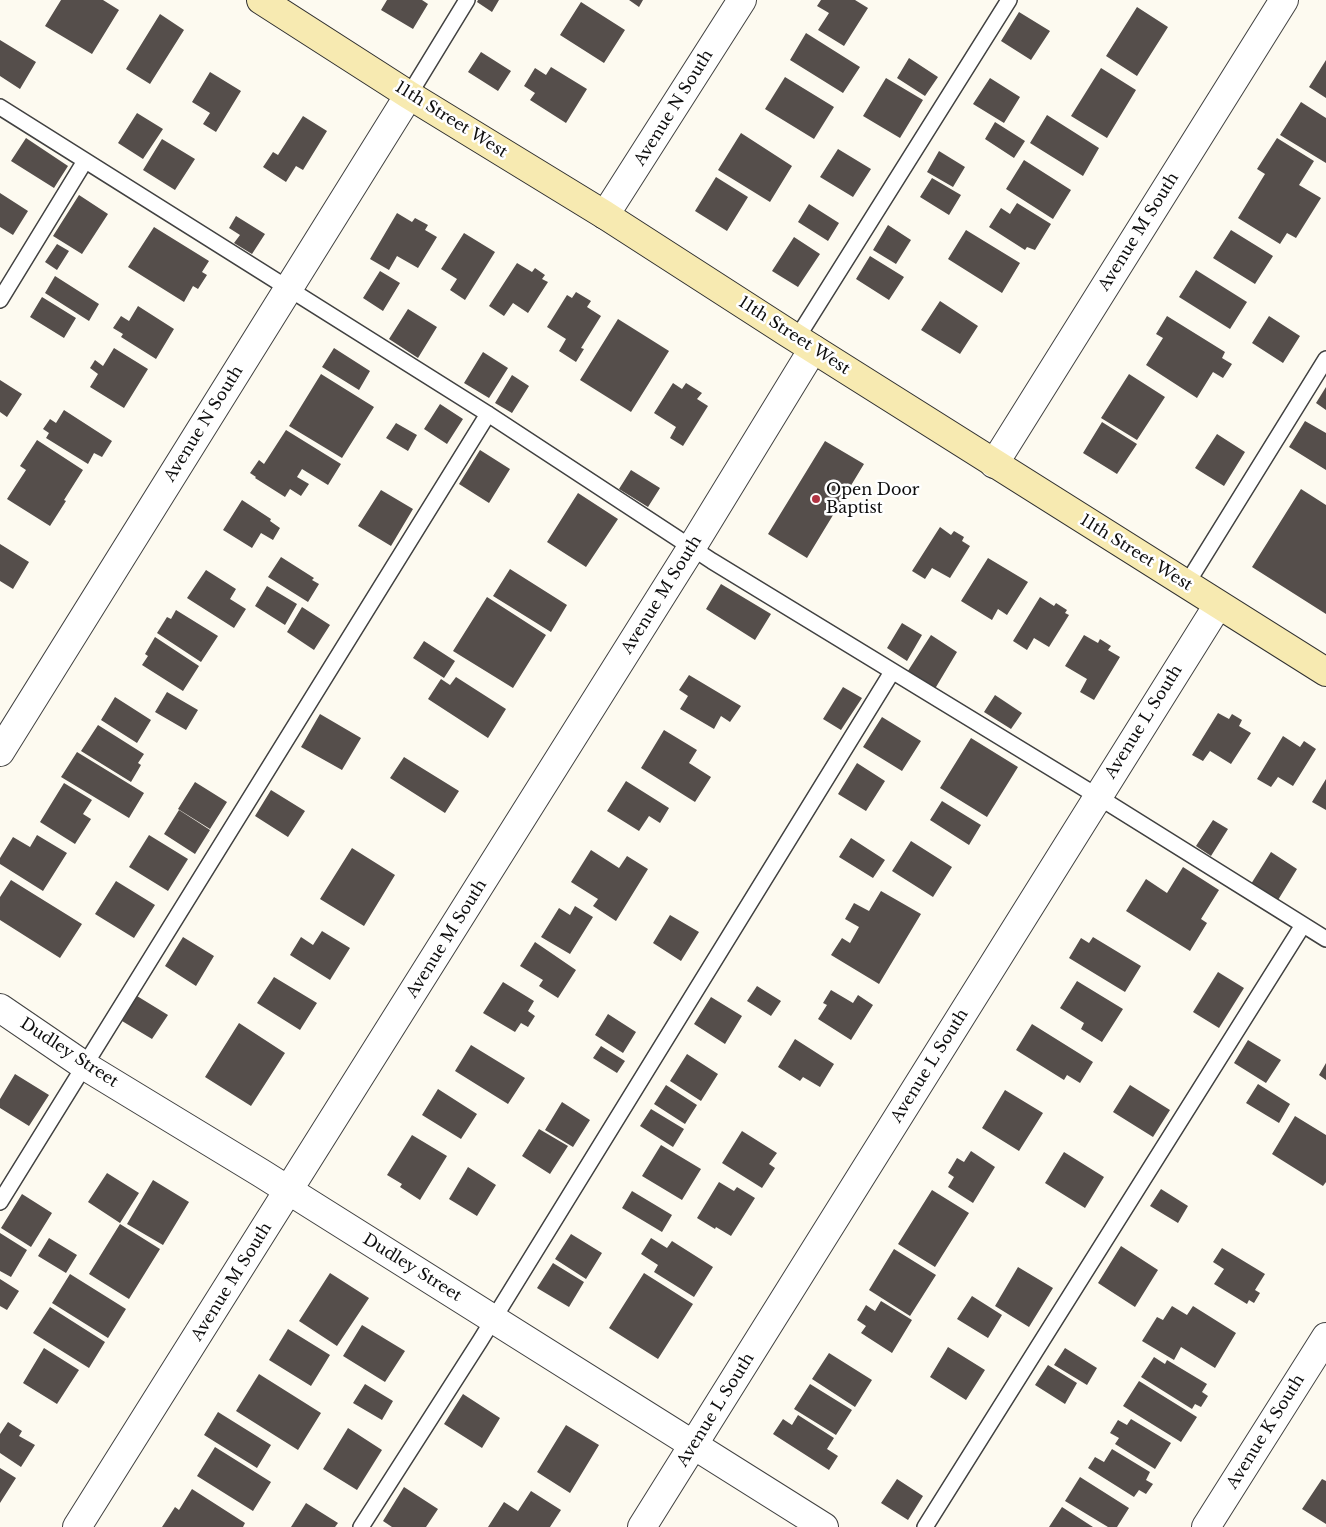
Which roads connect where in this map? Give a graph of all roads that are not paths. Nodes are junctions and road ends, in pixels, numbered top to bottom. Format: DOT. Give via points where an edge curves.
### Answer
graph roads {
  1 [pos="261,0"];
  2 [pos="467,0"];
  3 [pos="742,0"];
  4 [pos="1009,0"];
  5 [pos="1284,0"];
  6 [pos="409,95"];
  7 [pos="0,107"];
  8 [pos="85,161"];
  9 [pos="605,215"];
  10 [pos="288,288"];
  11 [pos="0,300"];
  12 [pos="805,344"];
  13 [pos="1326,359"];
  14 [pos="488,414"];
  15 [pos="994,464"];
  16 [pos="692,547"];
  17 [pos="1186,585"];
  18 [pos="1218,604"];
  19 [pos="892,672"];
  20 [pos="1326,672"];
  21 [pos="0,752"];
  22 [pos="1097,796"];
  23 [pos="1303,926"];
  24 [pos="1326,939"];
  25 [pos="0,1008"];
  26 [pos="85,1066"];
  27 [pos="289,1190"];
  28 [pos="0,1202"];
  29 [pos="493,1319"];
  30 [pos="1326,1337"];
  31 [pos="694,1445"];
  32 [pos="78,1527"];
  33 [pos="361,1527"];
  34 [pos="642,1527"];
  35 [pos="824,1527"];
  36 [pos="925,1527"];
  37 [pos="1206,1527"];
  1 -- 6 [label="street, 11th Street West"];
  2 -- 6 [label="lane"];
  3 -- 9 [label="street, Avenue N South"];
  4 -- 12 [label="lane"];
  5 -- 15 [label="street, Avenue M South"];
  6 -- 9 [label="street, 11th Street West"];
  6 -- 10 [label="street, Avenue N South"];
  7 -- 8 [label="lane"];
  8 -- 10 [label="lane"];
  8 -- 11 [label="lane"];
  9 -- 12 [label="street, 11th Street West"];
  10 -- 14 [label="lane"];
  10 -- 21 [label="street, Avenue N South"];
  12 -- 15 [label="street, 11th Street West"];
  12 -- 16 [label="street, Avenue M South"];
  13 -- 17 [label="lane"];
  14 -- 16 [label="lane"];
  14 -- 26 [label="lane"];
  15 -- 17 [label="street, 11th Street West"];
  16 -- 19 [label="lane"];
  16 -- 27 [label="street, Avenue M South"];
  17 -- 18 [label="street, 11th Street West"];
  18 -- 20 [label="street, 11th Street West"];
  18 -- 22 [label="street, Avenue L South"];
  19 -- 22 [label="lane"];
  19 -- 29 [label="lane"];
  22 -- 23 [label="lane"];
  22 -- 31 [label="street, Avenue L South"];
  23 -- 24 [label="lane"];
  23 -- 36 [label="lane"];
  25 -- 26 [label="street, Dudley Street"];
  26 -- 27 [label="street, Dudley Street"];
  26 -- 28 [label="lane"];
  27 -- 29 [label="street, Dudley Street"];
  27 -- 32 [label="street, Avenue M South"];
  29 -- 31 [label="street, Dudley Street"];
  29 -- 33 [label="lane"];
  30 -- 37 [label="street, Avenue K South"];
  31 -- 34 [label="street, Avenue L South"];
  31 -- 35 [label="street, Dudley Street"];
}
